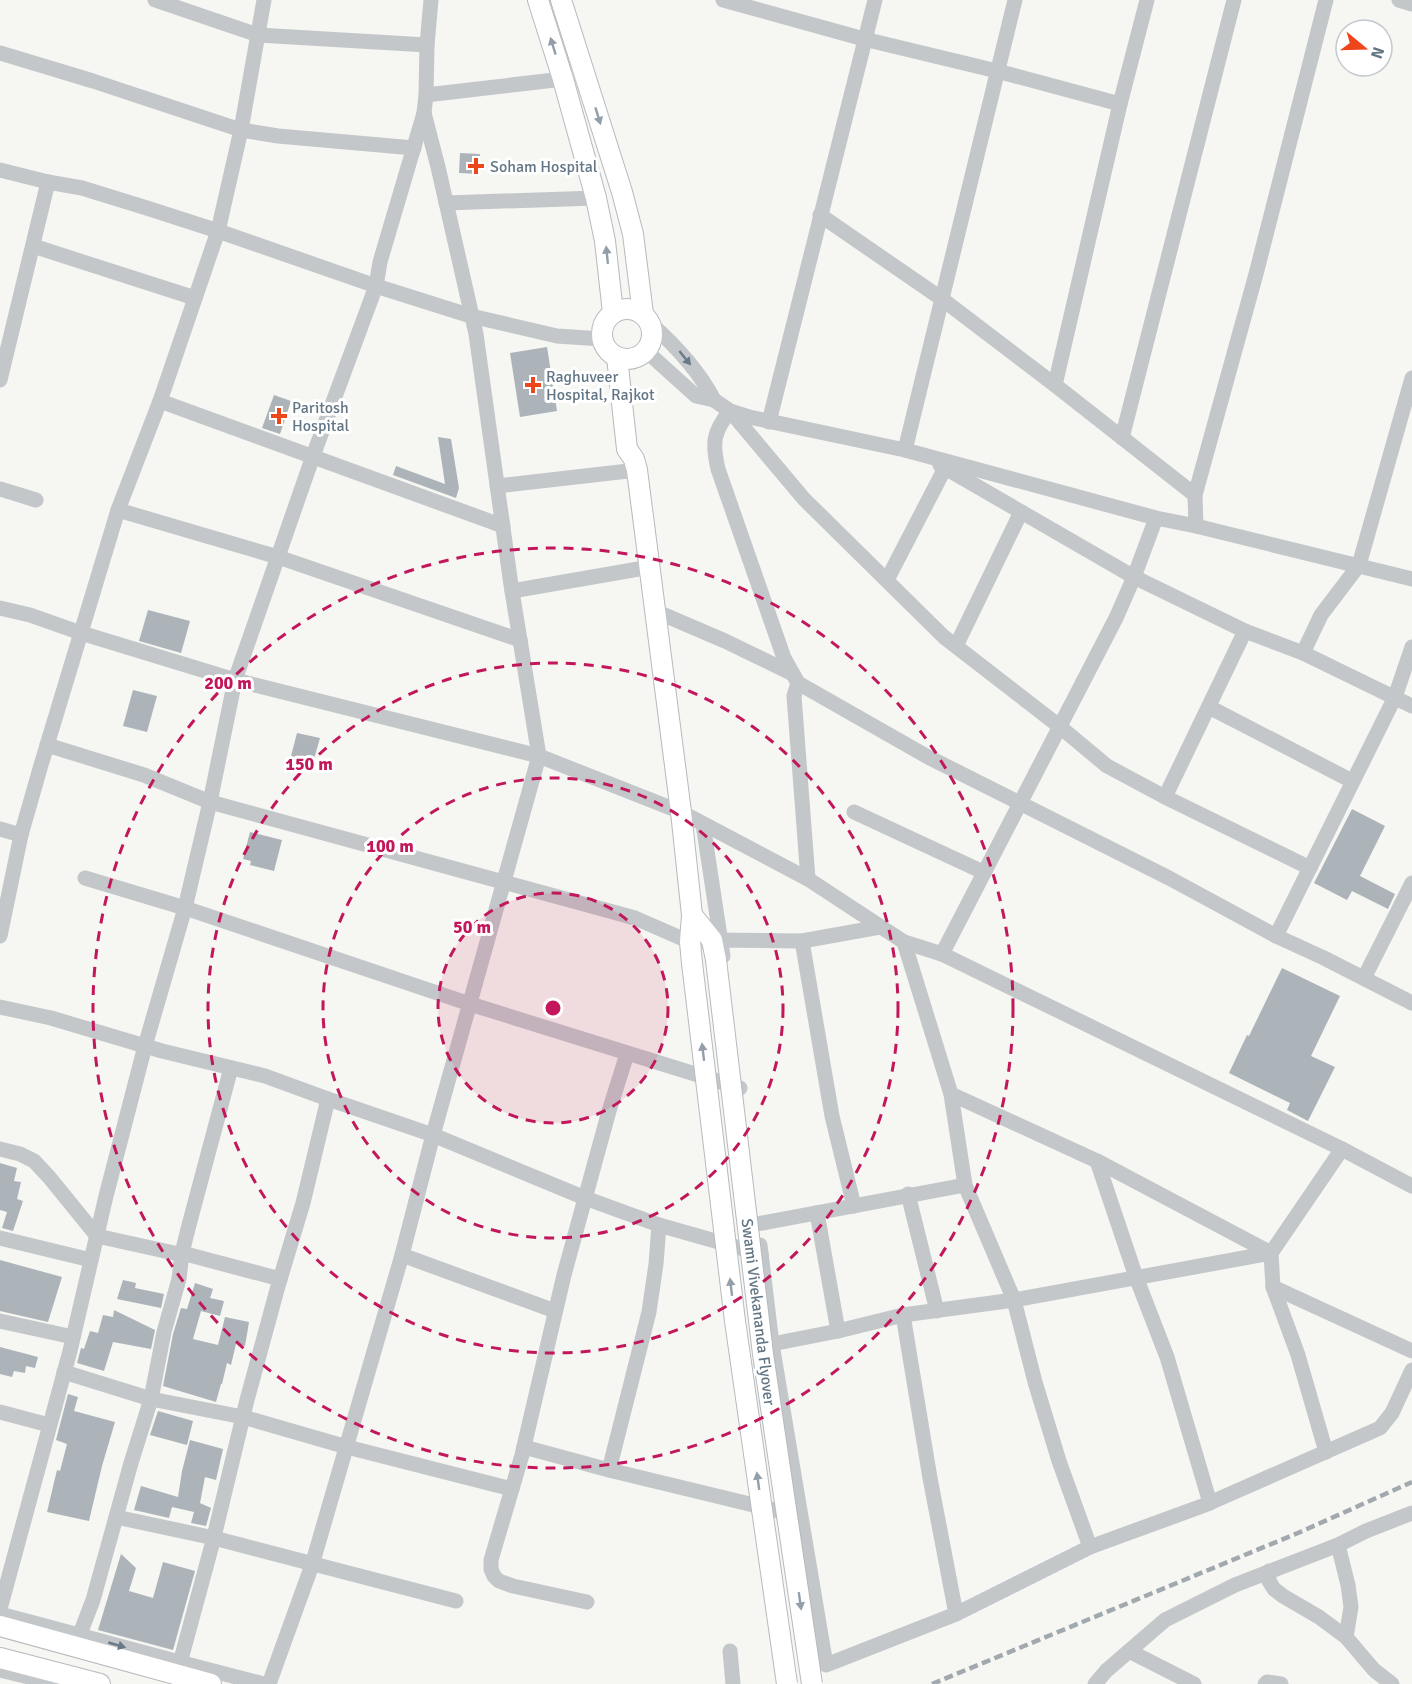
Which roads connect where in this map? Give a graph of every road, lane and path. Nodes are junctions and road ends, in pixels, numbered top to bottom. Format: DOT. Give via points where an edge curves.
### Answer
graph roads {
  1 [pos="155,0"];
  2 [pos="264,0"];
  3 [pos="431,0"];
  4 [pos="538,0"];
  5 [pos="561,0"];
  6 [pos="723,0"];
  7 [pos="874,0"];
  8 [pos="1015,0"];
  9 [pos="1147,0"];
  10 [pos="1234,0"];
  11 [pos="1326,0"];
  12 [pos="1399,0"];
  13 [pos="1412,4"];
  14 [pos="258,35"];
  15 [pos="864,39"];
  16 [pos="427,45"];
  17 [pos="0,54"];
  18 [pos="997,71"];
  19 [pos="586,75"];
  20 [pos="563,79"];
  21 [pos="426,95"];
  22 [pos="1120,104"];
  23 [pos="424,113"];
  24 [pos="241,130"];
  25 [pos="414,148"];
  26 [pos="0,170"];
  27 [pos="48,182"];
  28 [pos="596,198"];
  29 [pos="447,203"];
  30 [pos="820,215"];
  31 [pos="218,231"];
  32 [pos="33,246"];
  33 [pos="376,286"];
  34 [pos="195,298"];
  35 [pos="942,299"];
  36 [pos="613,313"];
  37 [pos="471,316"];
  38 [pos="646,318"];
  39 [pos="6,331"];
  40 [pos="602,339"];
  41 [pos="630,355"];
  42 [pos="1412,378"];
  43 [pos="0,380"];
  44 [pos="1055,385"];
  45 [pos="714,400"];
  46 [pos="160,401"];
  47 [pos="730,411"];
  48 [pos="769,422"];
  49 [pos="1122,438"];
  50 [pos="912,451"];
  51 [pos="313,456"];
  52 [pos="636,465"];
  53 [pos="945,468"];
  54 [pos="497,486"];
  55 [pos="0,489"];
  56 [pos="1195,495"];
  57 [pos="36,500"];
  58 [pos="118,510"];
  59 [pos="1022,512"];
  60 [pos="1156,518"];
  61 [pos="503,526"];
  62 [pos="1196,526"];
  63 [pos="278,557"];
  64 [pos="1359,565"];
  65 [pos="650,567"];
  66 [pos="1134,577"];
  67 [pos="1412,579"];
  68 [pos="887,580"];
  69 [pos="512,591"];
  70 [pos="0,608"];
  71 [pos="655,611"];
  72 [pos="1245,631"];
  73 [pos="81,633"];
  74 [pos="520,640"];
  75 [pos="956,646"];
  76 [pos="1412,647"];
  77 [pos="1303,653"];
  78 [pos="795,678"];
  79 [pos="235,680"];
  80 [pos="1395,697"];
  81 [pos="1412,706"];
  82 [pos="1209,707"];
  83 [pos="1059,726"];
  84 [pos="47,745"];
  85 [pos="538,756"];
  86 [pos="1352,781"];
  87 [pos="1165,797"];
  88 [pos="210,802"];
  89 [pos="1020,803"];
  90 [pos="681,812"];
  91 [pos="854,812"];
  92 [pos="703,824"];
  93 [pos="0,829"];
  94 [pos="21,835"];
  95 [pos="1310,868"];
  96 [pos="984,872"];
  97 [pos="85,878"];
  98 [pos="808,879"];
  99 [pos="504,882"];
  100 [pos="1412,883"];
  101 [pos="4,902"];
  102 [pos="185,908"];
  103 [pos="692,915"];
  104 [pos="880,927"];
  105 [pos="0,936"];
  106 [pos="1276,936"];
  107 [pos="717,940"];
  108 [pos="802,940"];
  109 [pos="690,942"];
  110 [pos="904,942"];
  111 [pos="942,954"];
  112 [pos="1364,978"];
  113 [pos="470,1004"];
  114 [pos="1412,1004"];
  115 [pos="0,1007"];
  116 [pos="145,1046"];
  117 [pos="627,1054"];
  118 [pos="231,1068"];
  119 [pos="740,1089"];
  120 [pos="951,1094"];
  121 [pos="328,1099"];
  122 [pos="433,1135"];
  123 [pos="0,1149"];
  124 [pos="1342,1149"];
  125 [pos="1097,1161"];
  126 [pos="965,1185"];
  127 [pos="1412,1186"];
  128 [pos="908,1195"];
  129 [pos="585,1198"];
  130 [pos="854,1206"];
  131 [pos="817,1213"];
  132 [pos="659,1224"];
  133 [pos="757,1224"];
  134 [pos="97,1236"];
  135 [pos="0,1238"];
  136 [pos="182,1253"];
  137 [pos="1271,1253"];
  138 [pos="761,1254"];
  139 [pos="402,1255"];
  140 [pos="91,1260"];
  141 [pos="1136,1277"];
  142 [pos="280,1279"];
  143 [pos="1273,1287"];
  144 [pos="1014,1300"];
  145 [pos="555,1311"];
  146 [pos="937,1311"];
  147 [pos="903,1315"];
  148 [pos="0,1321"];
  149 [pos="838,1331"];
  150 [pos="73,1337"];
  151 [pos="772,1344"];
  152 [pos="1412,1351"];
  153 [pos="1412,1370"];
  154 [pos="64,1372"];
  155 [pos="151,1399"];
  156 [pos="0,1412"];
  157 [pos="243,1417"];
  158 [pos="49,1425"];
  159 [pos="347,1447"];
  160 [pos="524,1447"];
  161 [pos="1326,1452"];
  162 [pos="609,1470"];
  163 [pos="512,1489"];
  164 [pos="1210,1503"];
  165 [pos="1412,1513"];
  166 [pos="801,1516"];
  167 [pos="116,1517"];
  168 [pos="214,1538"];
  169 [pos="1338,1545"];
  170 [pos="1090,1547"];
  171 [pos="312,1565"];
  172 [pos="1269,1571"];
  173 [pos="456,1601"];
  174 [pos="587,1602"];
  175 [pos="0,1609"];
  176 [pos="0,1614"];
  177 [pos="956,1614"];
  178 [pos="0,1626"];
  179 [pos="80,1634"];
  180 [pos="1346,1637"];
  181 [pos="1129,1651"];
  182 [pos="730,1652"];
  183 [pos="0,1658"];
  184 [pos="180,1663"];
  185 [pos="0,1670"];
  186 [pos="58,1684"];
  187 [pos="100,1684"];
  188 [pos="210,1684"];
  189 [pos="264,1684"];
  190 [pos="269,1684"];
  191 [pos="733,1684"];
  192 [pos="787,1684"];
  193 [pos="812,1684"];
  194 [pos="1095,1684"];
  195 [pos="1194,1684"];
  196 [pos="1265,1684"];
  197 [pos="1281,1684"];
  198 [pos="1392,1684"];
  1 -- 14 [label="street"];
  2 -- 14 [label="street"];
  3 -- 16 [label="street"];
  20 -- 4 [label="main road, one-way"];
  5 -- 19 [label="main road"];
  6 -- 15 [label="street"];
  7 -- 15 [label="street"];
  8 -- 18 [label="street"];
  9 -- 22 [label="street"];
  10 -- 49 [label="street"];
  11 -- 56 [label="street"];
  12 -- 13 [label="street"];
  14 -- 16 [label="street"];
  14 -- 24 [label="street"];
  15 -- 18 [label="street"];
  15 -- 30 [label="street"];
  16 -- 21 [label="street"];
  17 -- 24 [label="street"];
  18 -- 22 [label="street"];
  18 -- 35 [label="street"];
  19 -- 20 [label="street"];
  19 -- 38 [label="main road, one-way" via="633,234"];
  20 -- 21 [label="street"];
  20 -- 28 [label="main road"];
  21 -- 23 [label="street"];
  22 -- 44 [label="street"];
  23 -- 25 [label="street"];
  23 -- 29 [label="street"];
  24 -- 25 [label="street"];
  24 -- 31 [label="street"];
  25 -- 33 [label="street"];
  26 -- 27 [label="street"];
  27 -- 31 [label="street" via="82,188"];
  27 -- 32 [label="street"];
  28 -- 29 [label="street"];
  36 -- 28 [label="main road, one-way"];
  29 -- 37 [label="street"];
  30 -- 35 [label="street"];
  30 -- 48 [label="street"];
  31 -- 33 [label="street"];
  31 -- 34 [label="street"];
  32 -- 34 [label="street"];
  32 -- 39 [label="street"];
  33 -- 37 [label="street"];
  33 -- 51 [label="street"];
  34 -- 46 [label="street"];
  35 -- 44 [label="street"];
  35 -- 50 [label="street"];
  36 -- 38 [label="main road" via="631,308"];
  36 -- 40 [label="main road" via="602,326"];
  37 -- 40 [label="street" via="557,336"];
  37 -- 54 [label="street"];
  38 -- 41 [label="main road" via="652,334 649,346"];
  38 -- 45 [label="street, one-way" via="675,345 705,382"];
  39 -- 43 [label="street"];
  40 -- 41 [label="main road" via="607,350"];
  41 -- 45 [label="street" via="696,396"];
  41 -- 52 [label="main road, Swami Vivekananda Flyover" via="627,449"];
  42 -- 64 [label="street"];
  44 -- 49 [label="street"];
  45 -- 47 [label="street"];
  46 -- 51 [label="street"];
  46 -- 58 [label="street"];
  47 -- 48 [label="street"];
  47 -- 68 [label="street" via="804,499"];
  47 -- 78 [label="street" via="715,436 718,469 784,658"];
  48 -- 50 [label="street"];
  49 -- 56 [label="street"];
  50 -- 53 [label="street"];
  50 -- 60 [label="street"];
  51 -- 61 [label="street"];
  51 -- 63 [label="street"];
  52 -- 54 [label="street"];
  52 -- 65 [label="main road, Swami Vivekananda Flyover"];
  53 -- 59 [label="street"];
  53 -- 68 [label="street"];
  54 -- 61 [label="street"];
  55 -- 57 [label="street"];
  56 -- 62 [label="street"];
  58 -- 63 [label="street"];
  58 -- 73 [label="street"];
  59 -- 66 [label="street"];
  59 -- 75 [label="street"];
  60 -- 62 [label="street"];
  60 -- 66 [label="street"];
  61 -- 69 [label="street"];
  62 -- 64 [label="street"];
  63 -- 74 [label="street"];
  63 -- 79 [label="street"];
  64 -- 67 [label="street"];
  64 -- 77 [label="street" via="1321,615"];
  65 -- 69 [label="street"];
  65 -- 71 [label="main road, Swami Vivekananda Flyover"];
  66 -- 72 [label="street"];
  66 -- 83 [label="street"];
  68 -- 75 [label="street"];
  69 -- 74 [label="street"];
  70 -- 73 [label="street"];
  71 -- 78 [label="street" via="715,636"];
  71 -- 90 [label="main road, Swami Vivekananda Flyover"];
  72 -- 77 [label="street"];
  72 -- 82 [label="street"];
  73 -- 79 [label="street"];
  73 -- 84 [label="street"];
  74 -- 85 [label="street"];
  75 -- 83 [label="street"];
  76 -- 80 [label="street"];
  77 -- 80 [label="street"];
  78 -- 89 [label="street" via="928,757"];
  78 -- 98 [label="street"];
  79 -- 85 [label="street"];
  79 -- 88 [label="street"];
  80 -- 81 [label="street"];
  80 -- 86 [label="street"];
  82 -- 86 [label="street"];
  82 -- 87 [label="street"];
  83 -- 87 [label="street" via="1107,766"];
  83 -- 89 [label="street"];
  84 -- 88 [label="street" via="144,775"];
  84 -- 94 [label="street"];
  85 -- 90 [label="street"];
  85 -- 99 [label="street"];
  86 -- 95 [label="street"];
  87 -- 95 [label="street"];
  88 -- 99 [label="street"];
  88 -- 102 [label="street"];
  89 -- 96 [label="street"];
  89 -- 106 [label="street"];
  90 -- 92 [label="street"];
  90 -- 103 [label="main road, Swami Vivekananda Flyover"];
  91 -- 96 [label="street"];
  92 -- 98 [label="street"];
  92 -- 107 [label="street"];
  93 -- 94 [label="street"];
  94 -- 101 [label="street"];
  95 -- 106 [label="street"];
  96 -- 111 [label="street"];
  97 -- 102 [label="street"];
  98 -- 104 [label="street"];
  99 -- 109 [label="street" via="634,918"];
  99 -- 113 [label="street"];
  100 -- 112 [label="street"];
  101 -- 105 [label="street"];
  102 -- 113 [label="street"];
  102 -- 116 [label="street"];
  103 -- 107 [label="main road"];
  103 -- 109 [label="main road, Swami Vivekananda Flyover"];
  104 -- 108 [label="street"];
  104 -- 110 [label="street"];
  106 -- 112 [label="street"];
  107 -- 108 [label="street"];
  107 -- 109 [label="street"];
  107 -- 119 [label="street"];
  107 -- 193 [label="main road, Swami Vivekananda Flyover, one-way, bridge" via="716,960 763,1354"];
  108 -- 130 [label="street" via="832,1116"];
  192 -- 109 [label="main road, Swami Vivekananda Flyover, one-way, bridge" via="735,1321"];
  110 -- 111 [label="street"];
  110 -- 120 [label="street"];
  111 -- 124 [label="street"];
  112 -- 114 [label="street"];
  113 -- 117 [label="street"];
  113 -- 122 [label="street"];
  115 -- 116 [label="street"];
  116 -- 118 [label="street"];
  116 -- 134 [label="street"];
  117 -- 119 [label="street"];
  117 -- 129 [label="street"];
  118 -- 121 [label="street" via="266,1076"];
  118 -- 136 [label="street"];
  119 -- 133 [label="street"];
  120 -- 125 [label="street"];
  120 -- 126 [label="street"];
  121 -- 122 [label="street"];
  121 -- 142 [label="street"];
  122 -- 129 [label="street"];
  122 -- 139 [label="street"];
  123 -- 134 [label="street" via="34,1161"];
  124 -- 127 [label="street"];
  124 -- 137 [label="street"];
  125 -- 137 [label="street"];
  125 -- 141 [label="street"];
  126 -- 128 [label="street"];
  126 -- 144 [label="street"];
  128 -- 130 [label="street"];
  128 -- 146 [label="street"];
  129 -- 132 [label="street"];
  129 -- 145 [label="street"];
  130 -- 131 [label="street"];
  131 -- 133 [label="street"];
  131 -- 149 [label="street"];
  132 -- 138 [label="street"];
  132 -- 162 [label="street" via="649,1312"];
  133 -- 138 [label="street"];
  134 -- 136 [label="street"];
  134 -- 140 [label="street"];
  135 -- 140 [label="street"];
  136 -- 142 [label="street"];
  136 -- 155 [label="street"];
  137 -- 141 [label="street"];
  137 -- 143 [label="street"];
  138 -- 151 [label="street"];
  139 -- 145 [label="street"];
  139 -- 159 [label="street"];
  140 -- 150 [label="street"];
  141 -- 144 [label="street"];
  141 -- 164 [label="street" via="1167,1357"];
  142 -- 157 [label="street"];
  143 -- 152 [label="street"];
  143 -- 161 [label="street" via="1299,1354"];
  144 -- 146 [label="street"];
  144 -- 170 [label="street" via="1059,1461"];
  145 -- 160 [label="street"];
  146 -- 147 [label="street"];
  147 -- 149 [label="street"];
  147 -- 177 [label="street"];
  148 -- 150 [label="street"];
  149 -- 151 [label="street"];
  150 -- 154 [label="street"];
  151 -- 166 [label="street"];
  153 -- 161 [label="street" via="1392,1413 1380,1428"];
  154 -- 155 [label="street"];
  154 -- 158 [label="street"];
  155 -- 157 [label="street"];
  155 -- 167 [label="street"];
  156 -- 158 [label="street"];
  157 -- 159 [label="street"];
  157 -- 168 [label="street"];
  158 -- 175 [label="street"];
  159 -- 163 [label="street"];
  159 -- 171 [label="street"];
  160 -- 162 [label="street"];
  160 -- 163 [label="street"];
  161 -- 164 [label="street"];
  162 -- 166 [label="street"];
  163 -- 174 [label="street" via="491,1560 494,1576 513,1586"];
  164 -- 170 [label="street"];
  165 -- 169 [label="street"];
  166 -- 177 [label="street" via="826,1665"];
  167 -- 168 [label="street"];
  167 -- 179 [label="street"];
  168 -- 171 [label="street"];
  168 -- 184 [label="street"];
  169 -- 172 [label="street"];
  169 -- 180 [label="street" via="1351,1607"];
  170 -- 177 [label="street"];
  171 -- 173 [label="street"];
  171 -- 190 [label="street"];
  172 -- 180 [label="street" via="1274,1589"];
  172 -- 181 [label="street" via="1164,1620"];
  176 -- 179 [label="street"];
  178 -- 188 [label="main road"];
  179 -- 184 [label="street, one-way"];
  180 -- 198 [label="street" via="1374,1670"];
  181 -- 194 [label="street"];
  181 -- 195 [label="street"];
  182 -- 191 [label="street"];
  183 -- 187 [label="main road"];
  184 -- 189 [label="street"];
  185 -- 186 [label="street"];
  196 -- 197 [label="street"];
}
